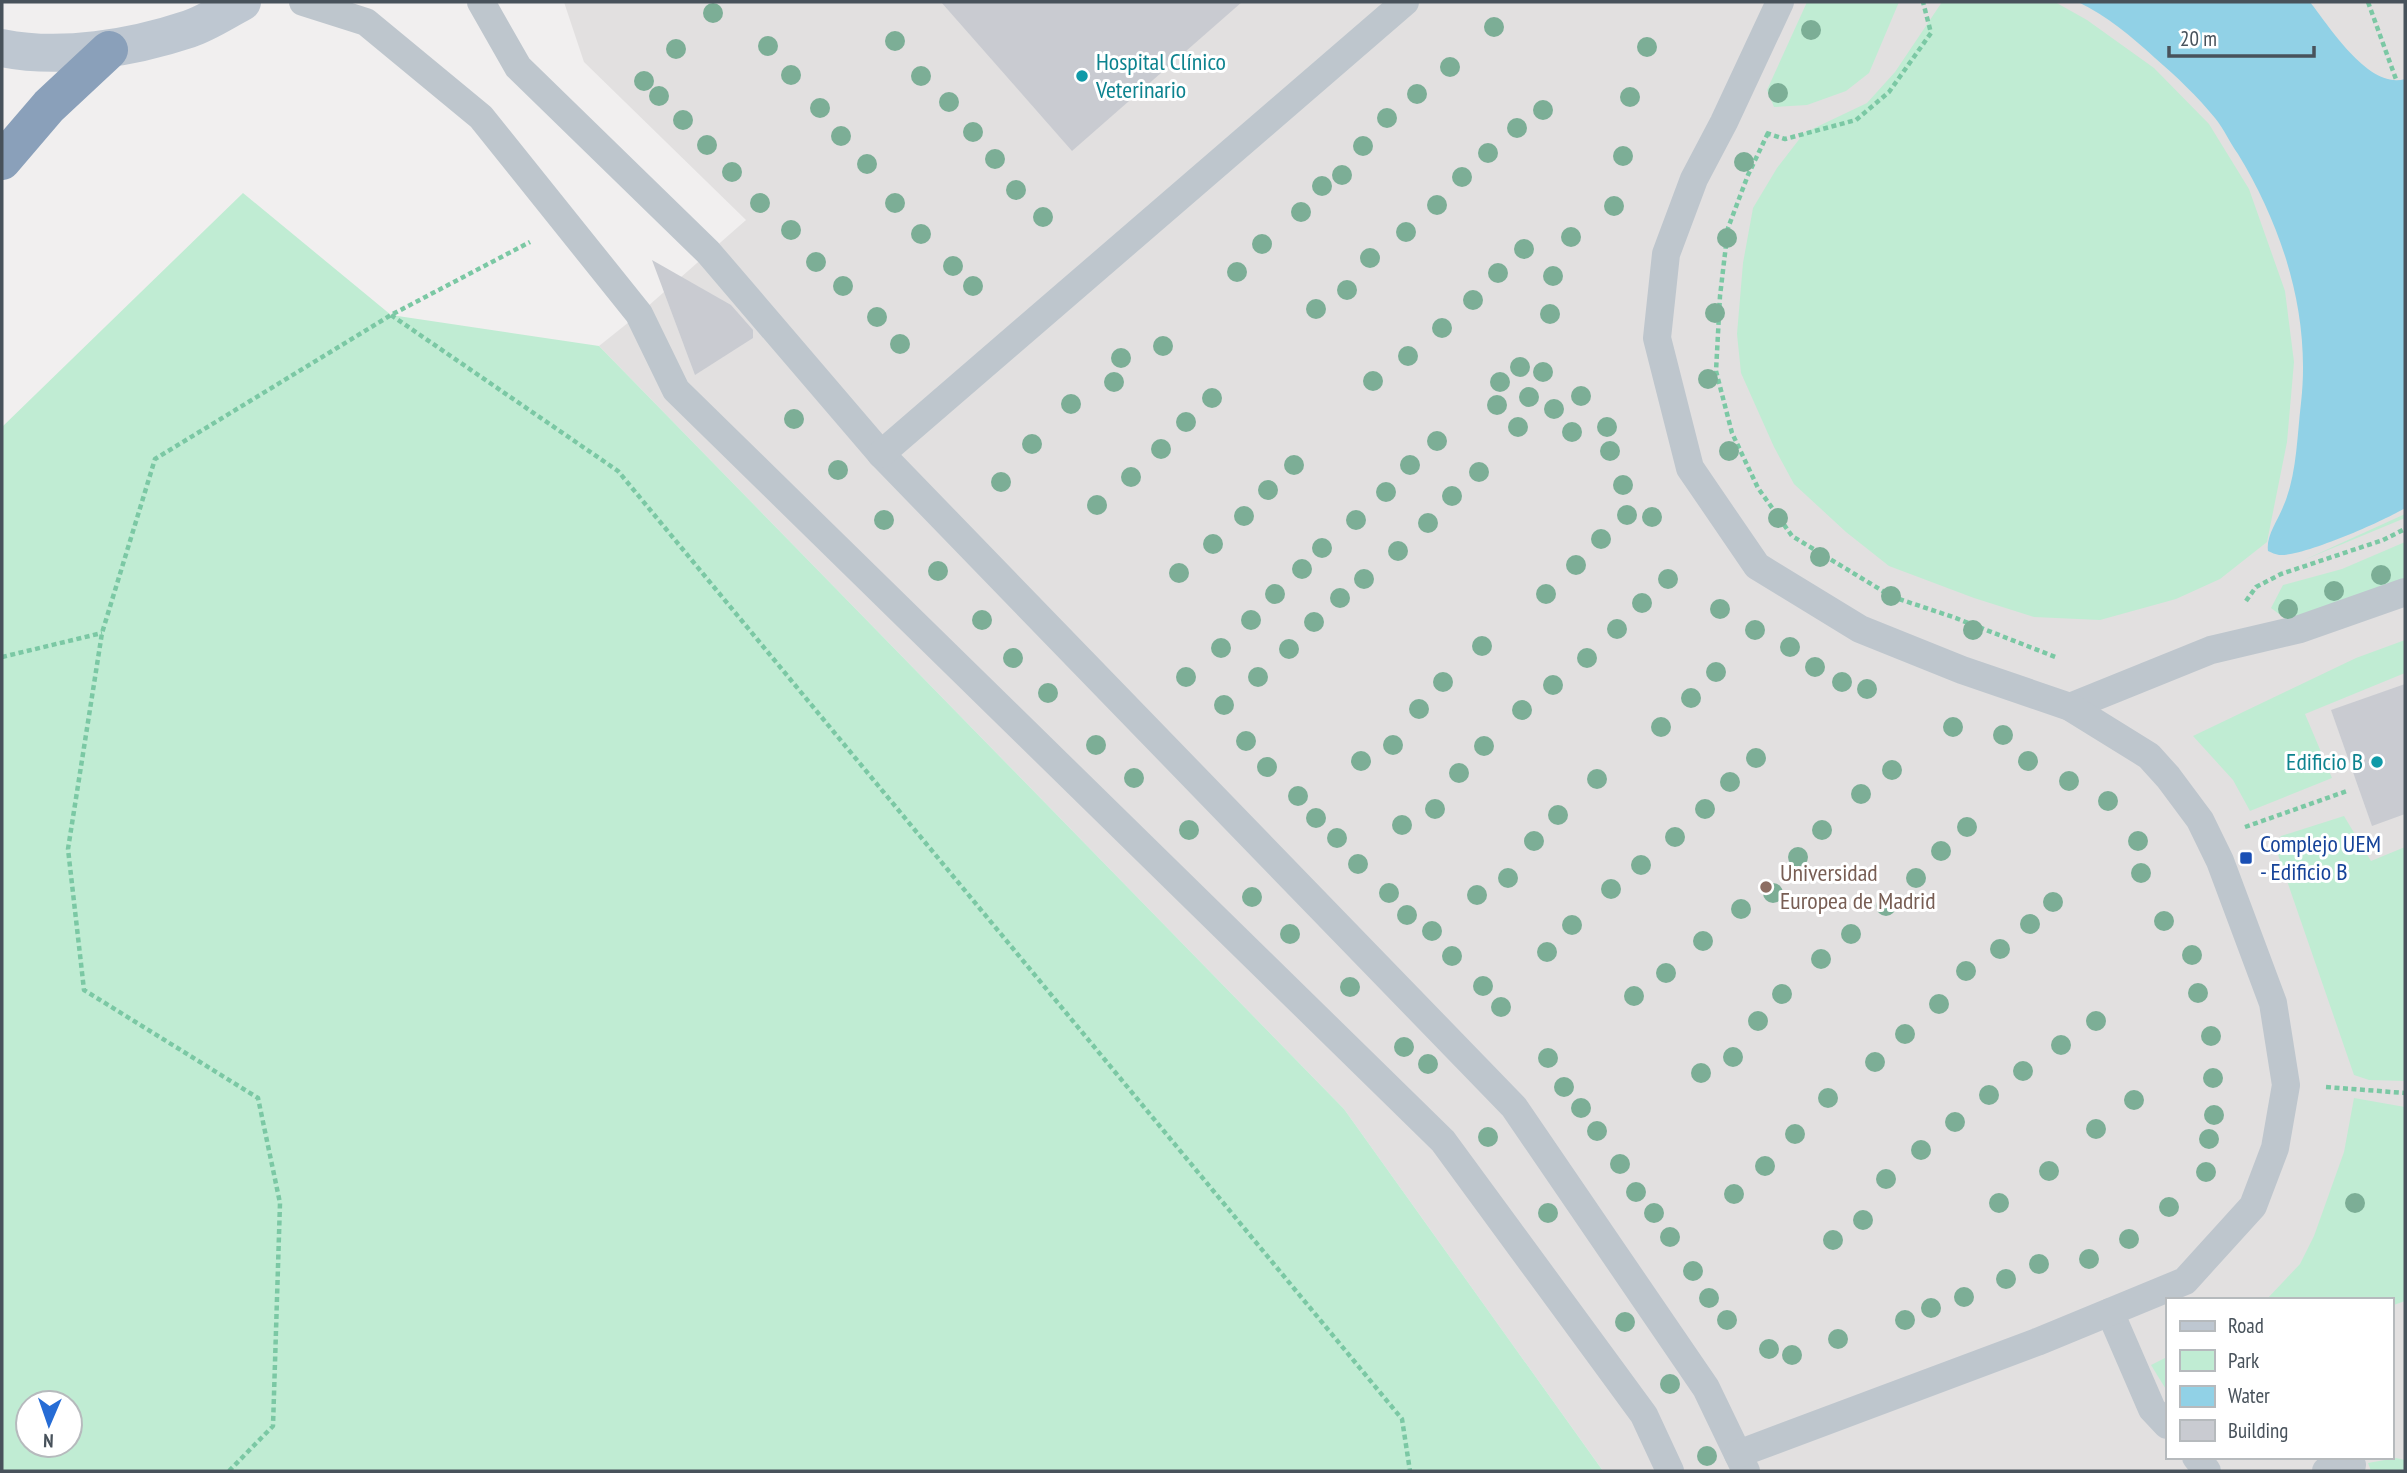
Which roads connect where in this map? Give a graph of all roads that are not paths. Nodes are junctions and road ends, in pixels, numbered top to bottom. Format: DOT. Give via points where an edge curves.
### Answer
graph roads {
  1 [pos="242,2"];
  2 [pos="303,2"];
  3 [pos="481,2"];
  4 [pos="1405,2"];
  5 [pos="1780,2"];
  6 [pos="2,48"];
  7 [pos="109,50"];
  8 [pos="2,161"];
  9 [pos="880,454"];
  10 [pos="2405,592"];
  11 [pos="2070,708"];
  12 [pos="2110,1312"];
  13 [pos="2166,1424"];
  14 [pos="1742,1463"];
  15 [pos="1671,1471"];
  1 -- 7 [label="street" via="191,29"];
  2 -- 15 [label="lane" via="366,22 481,117 639,314 676,390 1443,1141 1644,1415"];
  3 -- 9 [label="lane" via="518,67 708,252"];
  4 -- 9 [label="lane"];
  5 -- 11 [label="lane" via="1694,179 1666,254 1657,338 1690,468 1757,566 1860,629"];
  6 -- 7 [label="street" via="23,52"];
  7 -- 8 [label="highway" via="49,106"];
  9 -- 14 [label="lane" via="1514,1107 1706,1388"];
  10 -- 11 [label="lane" via="2300,629 2211,650"];
  11 -- 12 [label="lane" via="2149,756 2200,820 2273,1003 2286,1085 2276,1148 2253,1206 2185,1280"];
  12 -- 13 [label="lane" via="2152,1409"];
  12 -- 14 [label="lane"];
}
